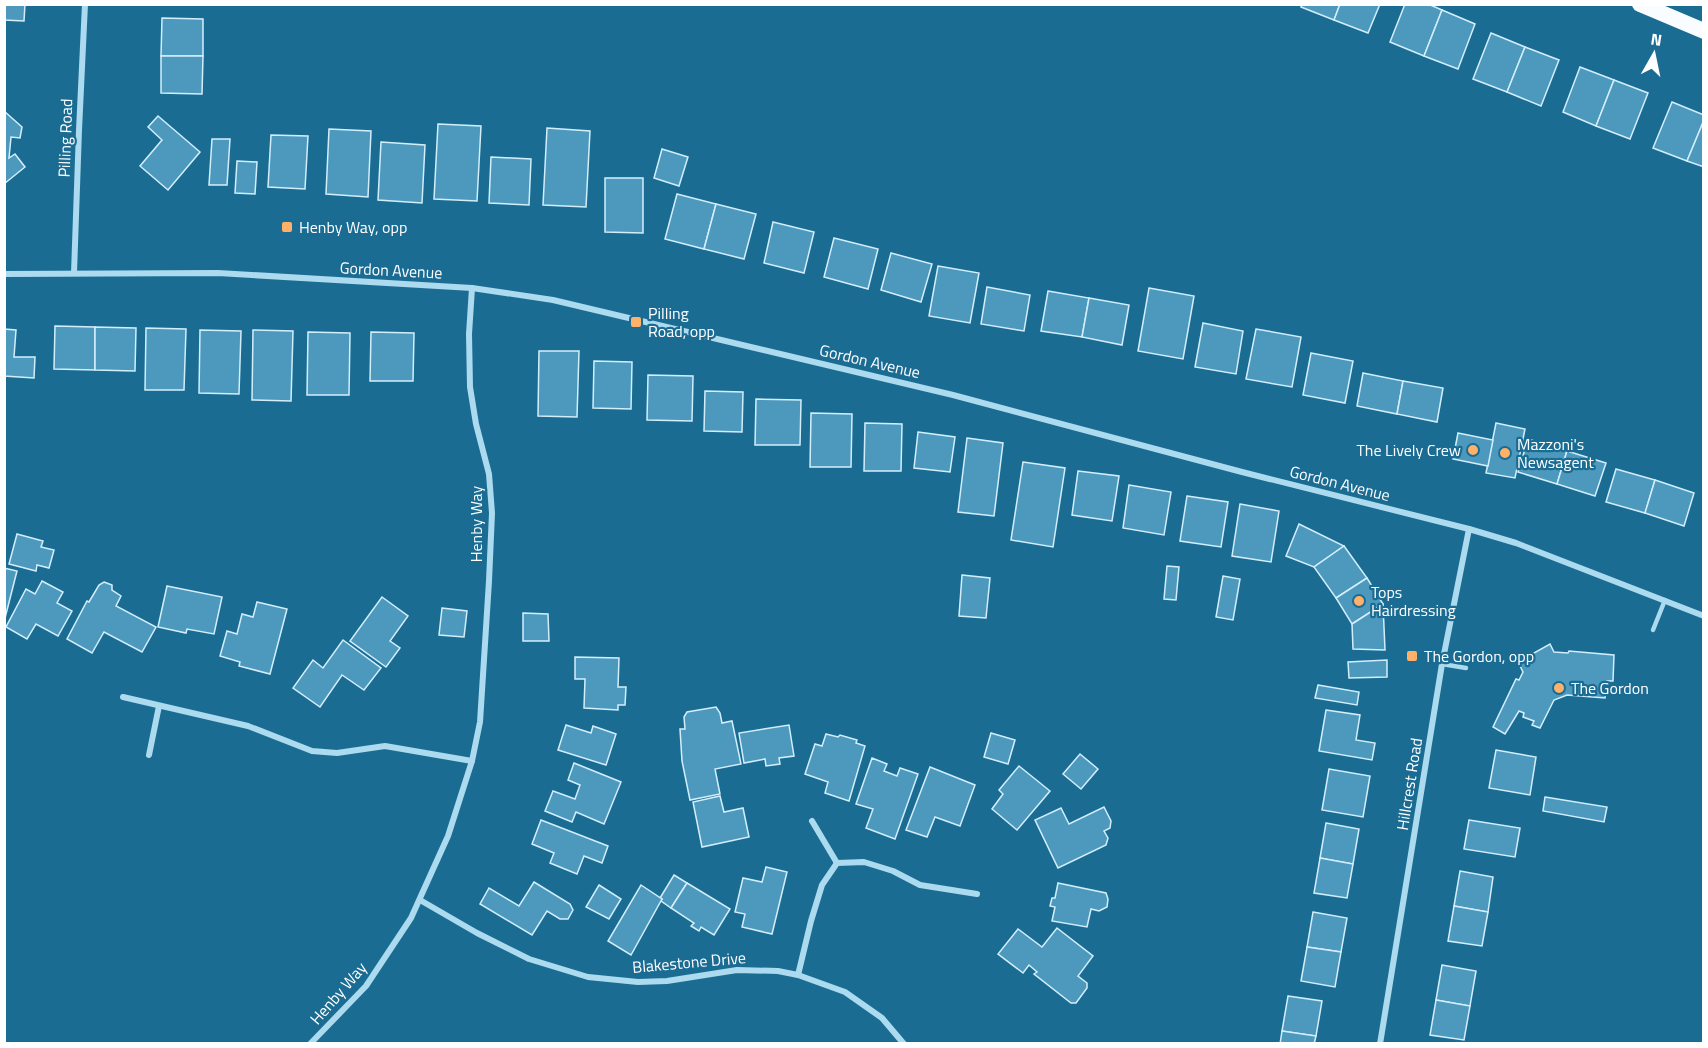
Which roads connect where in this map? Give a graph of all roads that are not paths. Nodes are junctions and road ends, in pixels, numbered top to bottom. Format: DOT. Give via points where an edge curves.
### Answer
graph roads {
  1 [pos="85,4"];
  2 [pos="1640,4"];
  3 [pos="1704,30"];
  4 [pos="74,273"];
  5 [pos="4,274"];
  6 [pos="472,288"];
  7 [pos="1469,529"];
  8 [pos="1665,600"];
  9 [pos="1704,616"];
  10 [pos="1653,630"];
  11 [pos="1442,664"];
  12 [pos="1466,668"];
  13 [pos="123,697"];
  14 [pos="159,706"];
  15 [pos="149,755"];
  16 [pos="472,761"];
  17 [pos="812,821"];
  18 [pos="837,863"];
  19 [pos="977,894"];
  20 [pos="420,900"];
  21 [pos="798,975"];
  22 [pos="310,1044"];
  23 [pos="904,1044"];
  24 [pos="1380,1044"];
  1 -- 4 [label="street, Pilling Road"];
  2 -- 3 [label="highway"];
  4 -- 5 [label="street, Gordon Avenue"];
  4 -- 6 [label="street, Gordon Avenue" via="218,273"];
  6 -- 7 [label="street, Gordon Avenue" via="553,300 941,392"];
  6 -- 16 [label="street, Henby Way" via="470,387 489,474 492,513 480,722"];
  7 -- 8 [label="street, Gordon Avenue"];
  7 -- 11 [label="street, Hillcrest Road"];
  8 -- 9 [label="street, Gordon Avenue"];
  8 -- 10 [label="lane"];
  11 -- 12 [label="lane"];
  11 -- 24 [label="street, Hillcrest Road"];
  13 -- 14 [label="street"];
  14 -- 15 [label="street"];
  14 -- 16 [label="street" via="248,726 312,751 337,753 385,746"];
  16 -- 20 [label="street, Henby Way" via="448,836"];
  17 -- 18 [label="street"];
  18 -- 19 [label="street" via="864,862 920,885"];
  18 -- 21 [label="street" via="822,885"];
  20 -- 21 [label="street, Blakestone Drive" via="529,959 588,977 667,981 737,970"];
  20 -- 22 [label="street, Henby Way" via="366,986"];
  21 -- 23 [label="street, Blakestone Drive" via="845,992 882,1018"];
}
